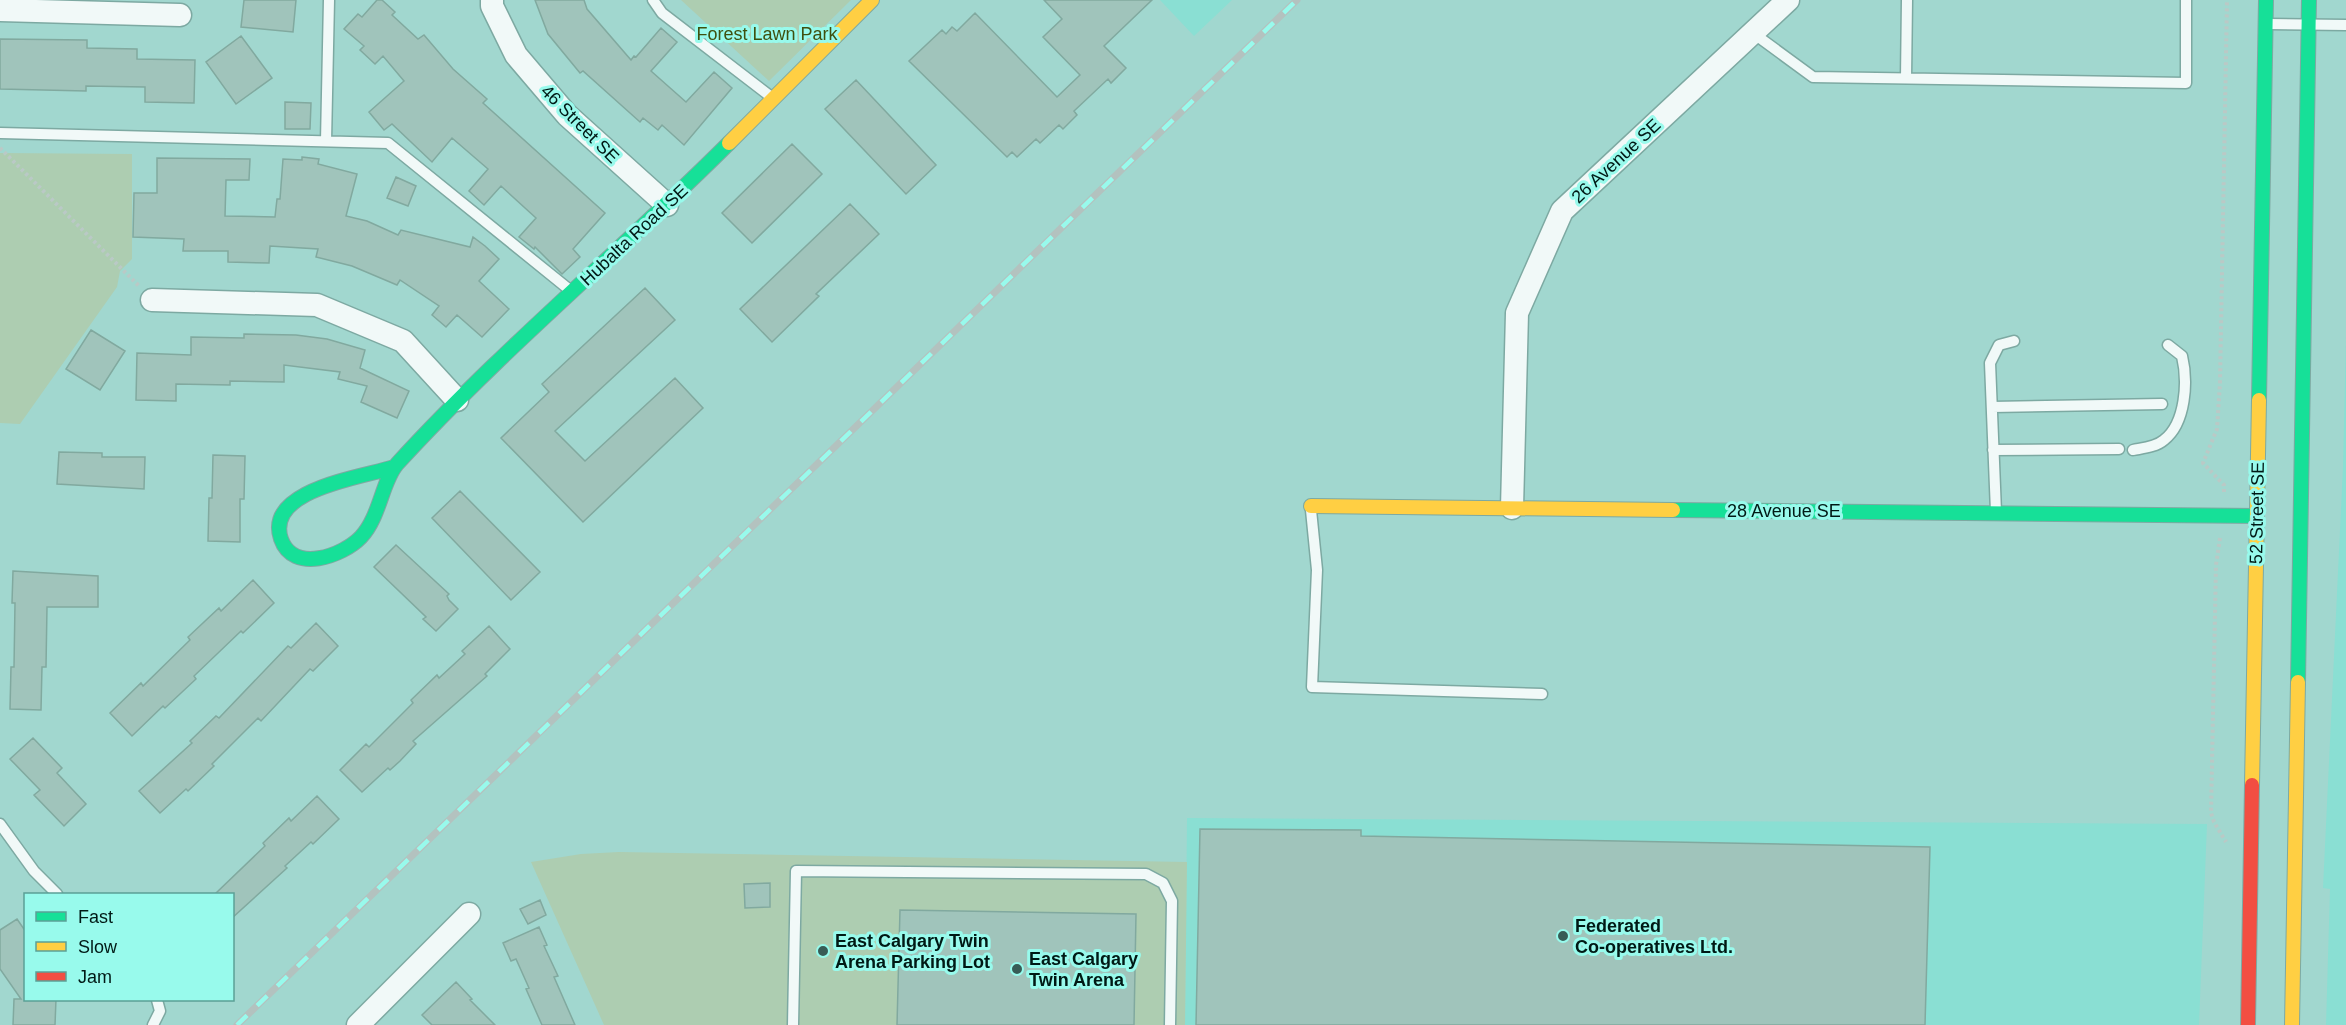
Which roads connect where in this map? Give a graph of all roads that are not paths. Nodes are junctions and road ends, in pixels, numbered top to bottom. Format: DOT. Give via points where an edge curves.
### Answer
graph roads {
  1 [pos="329,0"];
  2 [pos="492,0"];
  3 [pos="653,0"];
  4 [pos="872,0"];
  5 [pos="1788,0"];
  6 [pos="1907,0"];
  7 [pos="2186,0"];
  8 [pos="2266,0"];
  9 [pos="2309,0"];
  10 [pos="0,10"];
  11 [pos="180,15"];
  12 [pos="2265,24"];
  13 [pos="2309,25"];
  14 [pos="2346,25"];
  15 [pos="1753,33"];
  16 [pos="1906,78"];
  17 [pos="774,99"];
  18 [pos="0,133"];
  19 [pos="326,141"];
  20 [pos="667,205"];
  21 [pos="573,293"];
  22 [pos="152,300"];
  23 [pos="2014,341"];
  24 [pos="2168,345"];
  25 [pos="457,400"];
  26 [pos="2162,404"];
  27 [pos="1992,407"];
  28 [pos="2119,449"];
  29 [pos="1993,450"];
  30 [pos="2133,450"];
  31 [pos="394,467"];
  32 [pos="1311,507"];
  33 [pos="1512,508"];
  34 [pos="1996,512"];
  35 [pos="2257,516"];
  36 [pos="1542,694"];
  37 [pos="0,824"];
  38 [pos="56,893"];
  39 [pos="469,914"];
  40 [pos="158,1001"];
  41 [pos="153,1025"];
  42 [pos="358,1025"];
  43 [pos="794,1025"];
  44 [pos="1170,1025"];
  45 [pos="2248,1025"];
  46 [pos="2292,1025"];
  1 -- 19 [label="lane"];
  2 -- 20 [label="street, 46 Street SE" via="516,56 567,116"];
  3 -- 17 [label="lane" via="662,13"];
  4 -- 17 [label="main road, Hubalta Road SE"];
  5 -- 15 [label="street, 26 Avenue SE"];
  6 -- 16 [label="lane"];
  7 -- 16 [label="lane" via="2186,83"];
  8 -- 12 [label="main road, 52 Street SE"];
  9 -- 13 [label="main road"];
  10 -- 11 [label="street"];
  12 -- 13 [label="lane"];
  12 -- 35 [label="main road, 52 Street SE"];
  13 -- 14 [label="lane"];
  13 -- 46 [label="main road"];
  15 -- 16 [label="lane" via="1813,77"];
  15 -- 33 [label="street, 26 Avenue SE" via="1562,211 1517,313"];
  17 -- 20 [label="main road, Hubalta Road SE"];
  18 -- 19 [label="lane"];
  19 -- 21 [label="lane" via="388,143"];
  20 -- 21 [label="main road, Hubalta Road SE"];
  21 -- 25 [label="main road, Hubalta Road SE"];
  22 -- 25 [label="street" via="317,305 403,341"];
  23 -- 27 [label="lane" via="1999,345 1990,363"];
  24 -- 30 [label="lane" via="2182,356 2186,370 2181,411 2174,429 2163,441"];
  25 -- 31 [label="main road, Hubalta Road SE"];
  26 -- 27 [label="lane"];
  27 -- 29 [label="lane"];
  28 -- 29 [label="lane"];
  29 -- 34 [label="lane"];
  31 -- 31 [label="main road, Hubalta Road SE" via="336,481 292,501 281,519 280,536 285,548 305,559 333,556 361,537 374,518"];
  32 -- 33 [label="main road, 28 Avenue SE"];
  32 -- 36 [label="lane" via="1317,570 1312,687"];
  33 -- 34 [label="main road, 28 Avenue SE"];
  34 -- 35 [label="main road, 28 Avenue SE"];
  35 -- 45 [label="main road, 52 Street SE"];
  37 -- 38 [label="lane" via="34,871"];
  39 -- 42 [label="street"];
  40 -- 41 [label="lane" via="160,1011"];
  43 -- 44 [label="lane" via="796,871 1146,873 1162,883 1172,901"];
}
